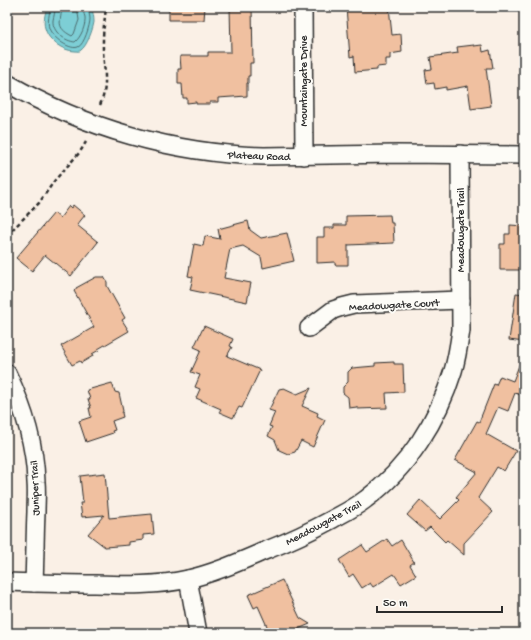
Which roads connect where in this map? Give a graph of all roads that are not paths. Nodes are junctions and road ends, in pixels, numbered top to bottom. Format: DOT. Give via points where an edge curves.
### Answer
graph roads {
  1 [pos="303,7"];
  2 [pos="7,83"];
  3 [pos="460,154"];
  4 [pos="524,155"];
  5 [pos="304,156"];
  6 [pos="461,300"];
  7 [pos="309,328"];
  8 [pos="7,373"];
  9 [pos="188,579"];
  10 [pos="7,582"];
  11 [pos="34,583"];
  12 [pos="198,633"];
  1 -- 5 [label="street, Mountaingate Drive"];
  2 -- 5 [label="street, Plateau Road" via="80,118 155,142 207,152"];
  3 -- 4 [label="street, Plateau Road"];
  3 -- 5 [label="street, Plateau Road"];
  3 -- 6 [label="street, Meadowgate Trail"];
  6 -- 7 [label="street, Meadowgate Court" via="354,304 333,310"];
  6 -- 9 [label="street, Meadowgate Trail" via="459,347 446,392 421,440 387,482 346,513 311,531 229,566"];
  8 -- 11 [label="street, Juniper Trail" via="25,414 34,458"];
  9 -- 11 [label="street, Meadowgate Trail" via="124,585"];
  9 -- 12 [label="street"];
  10 -- 11 [label="street, Meadowgate Trail"];
}
